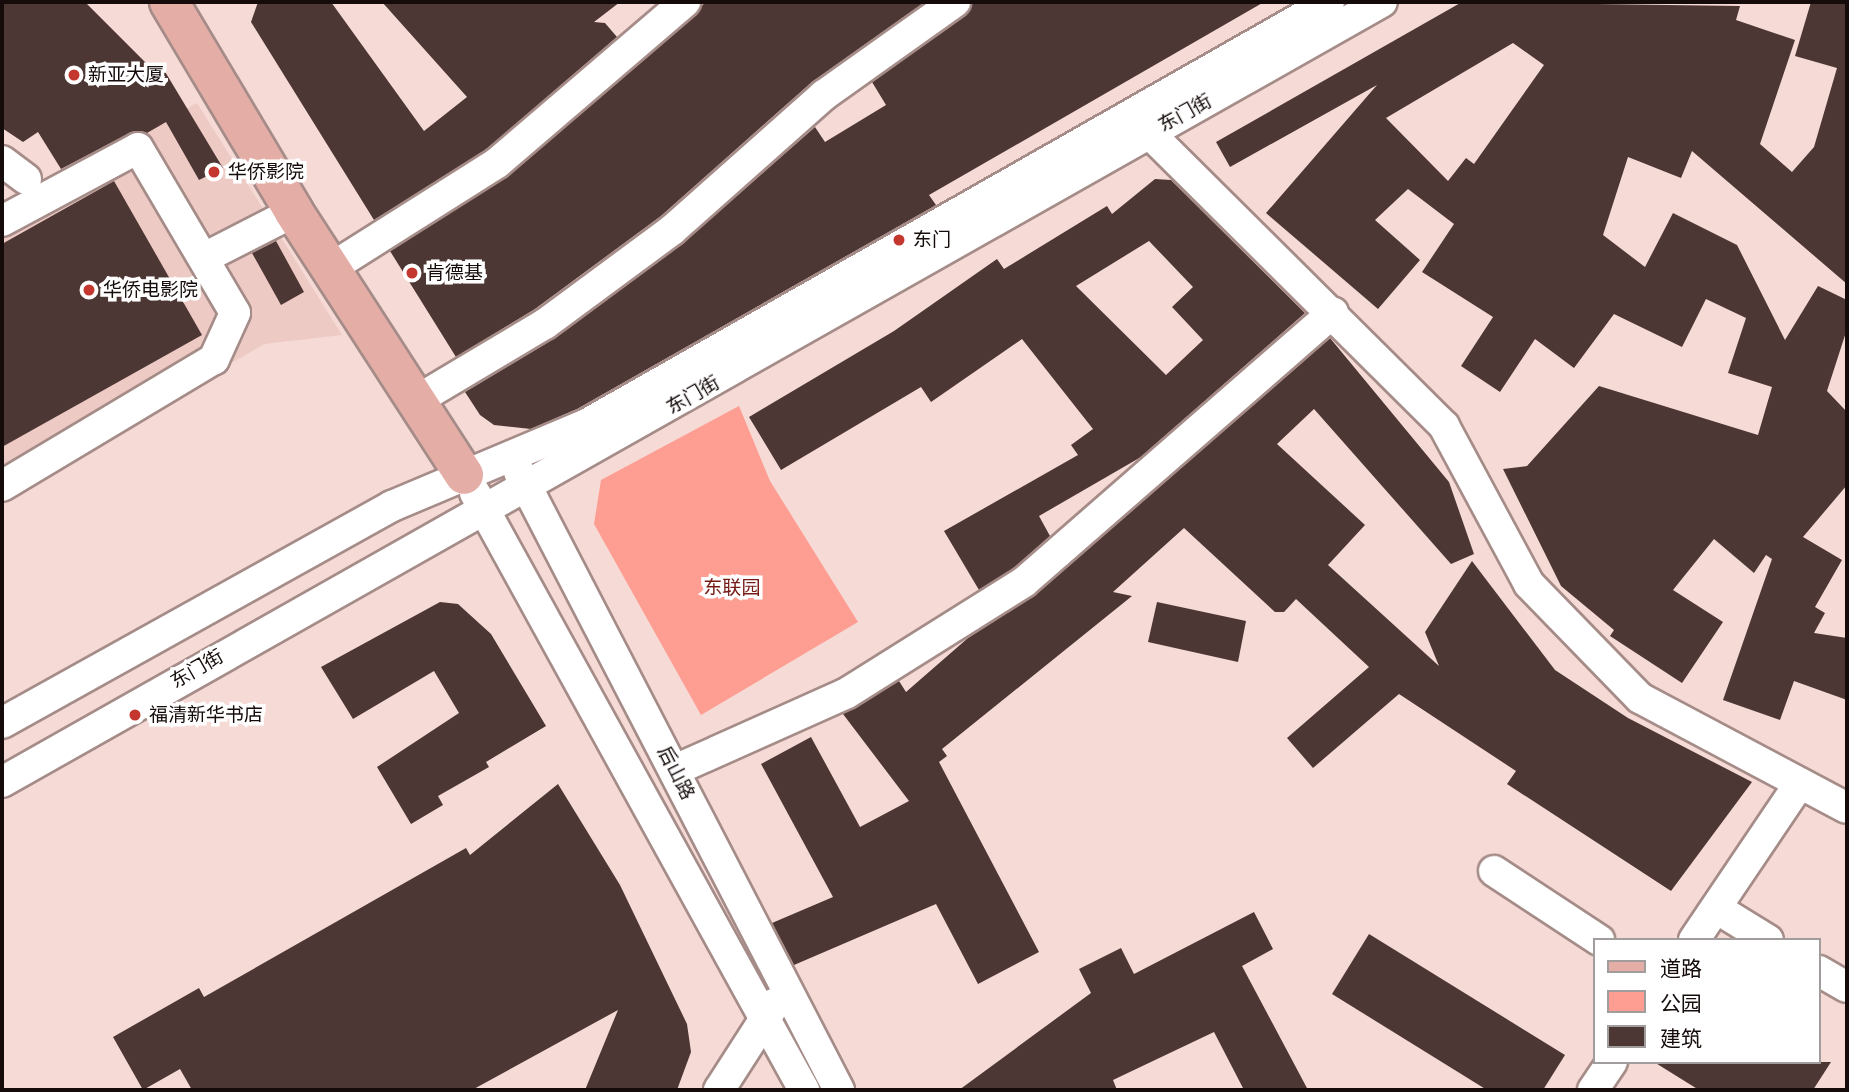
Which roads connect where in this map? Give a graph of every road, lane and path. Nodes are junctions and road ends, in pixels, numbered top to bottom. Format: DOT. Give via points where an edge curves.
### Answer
graph roads {
  1 [pos="685,2"];
  2 [pos="955,2"];
  3 [pos="1329,2"];
  4 [pos="1382,2"];
  5 [pos="179,5"];
  6 [pos="1142,125"];
  7 [pos="2,161"];
  8 [pos="26,179"];
  9 [pos="294,212"];
  10 [pos="2,221"];
  11 [pos="206,257"];
  12 [pos="331,268"];
  13 [pos="1334,312"];
  14 [pos="414,402"];
  15 [pos="512,457"];
  16 [pos="464,475"];
  17 [pos="2,486"];
  18 [pos="528,489"];
  19 [pos="484,509"];
  20 [pos="4,718"];
  21 [pos="675,770"];
  22 [pos="2,782"];
  23 [pos="1800,783"];
  24 [pos="1847,808"];
  25 [pos="1494,871"];
  26 [pos="1716,908"];
  27 [pos="1595,938"];
  28 [pos="1695,938"];
  29 [pos="1765,938"];
  30 [pos="1821,972"];
  31 [pos="1847,988"];
  32 [pos="788,992"];
  33 [pos="764,1012"];
  34 [pos="1611,1064"];
  35 [pos="719,1090"];
  36 [pos="804,1090"];
  37 [pos="839,1090"];
  38 [pos="1593,1090"];
  1 -- 12 [label="street" via="498,163"];
  2 -- 14 [label="street" via="824,95 672,230 598,285"];
  3 -- 6 [label="street, 东门街"];
  4 -- 6 [label="street, 东门街"];
  5 -- 9 [label="main road"];
  6 -- 13 [label="street"];
  6 -- 15 [label="street, 东门街" via="585,425"];
  6 -- 18 [label="street, 东门街"];
  7 -- 8 [label="street"];
  9 -- 11 [label="street"];
  9 -- 12 [label="main road"];
  10 -- 11 [label="street" via="138,148"];
  11 -- 17 [label="street" via="235,313 214,359"];
  12 -- 14 [label="main road"];
  13 -- 21 [label="street" via="1024,582 847,694"];
  13 -- 23 [label="street" via="1444,426 1530,584 1640,698"];
  14 -- 16 [label="main road"];
  15 -- 16 [label="street, 东门街"];
  15 -- 18 [label="street, 后山路"];
  16 -- 19 [label="street, 后山路"];
  16 -- 20 [label="street, 东门街" via="392,506"];
  18 -- 19 [label="street, 东门街"];
  18 -- 21 [label="street, 后山路"];
  19 -- 22 [label="street, 东门街"];
  19 -- 33 [label="street, 后山路"];
  21 -- 32 [label="street, 后山路"];
  23 -- 24 [label="street"];
  23 -- 26 [label="street"];
  25 -- 27 [label="street"];
  26 -- 28 [label="street"];
  26 -- 29 [label="street"];
  30 -- 31 [label="street"];
  32 -- 33 [label="street"];
  32 -- 37 [label="street, 后山路"];
  33 -- 35 [label="street"];
  33 -- 36 [label="street, 后山路"];
  34 -- 38 [label="street"];
}
